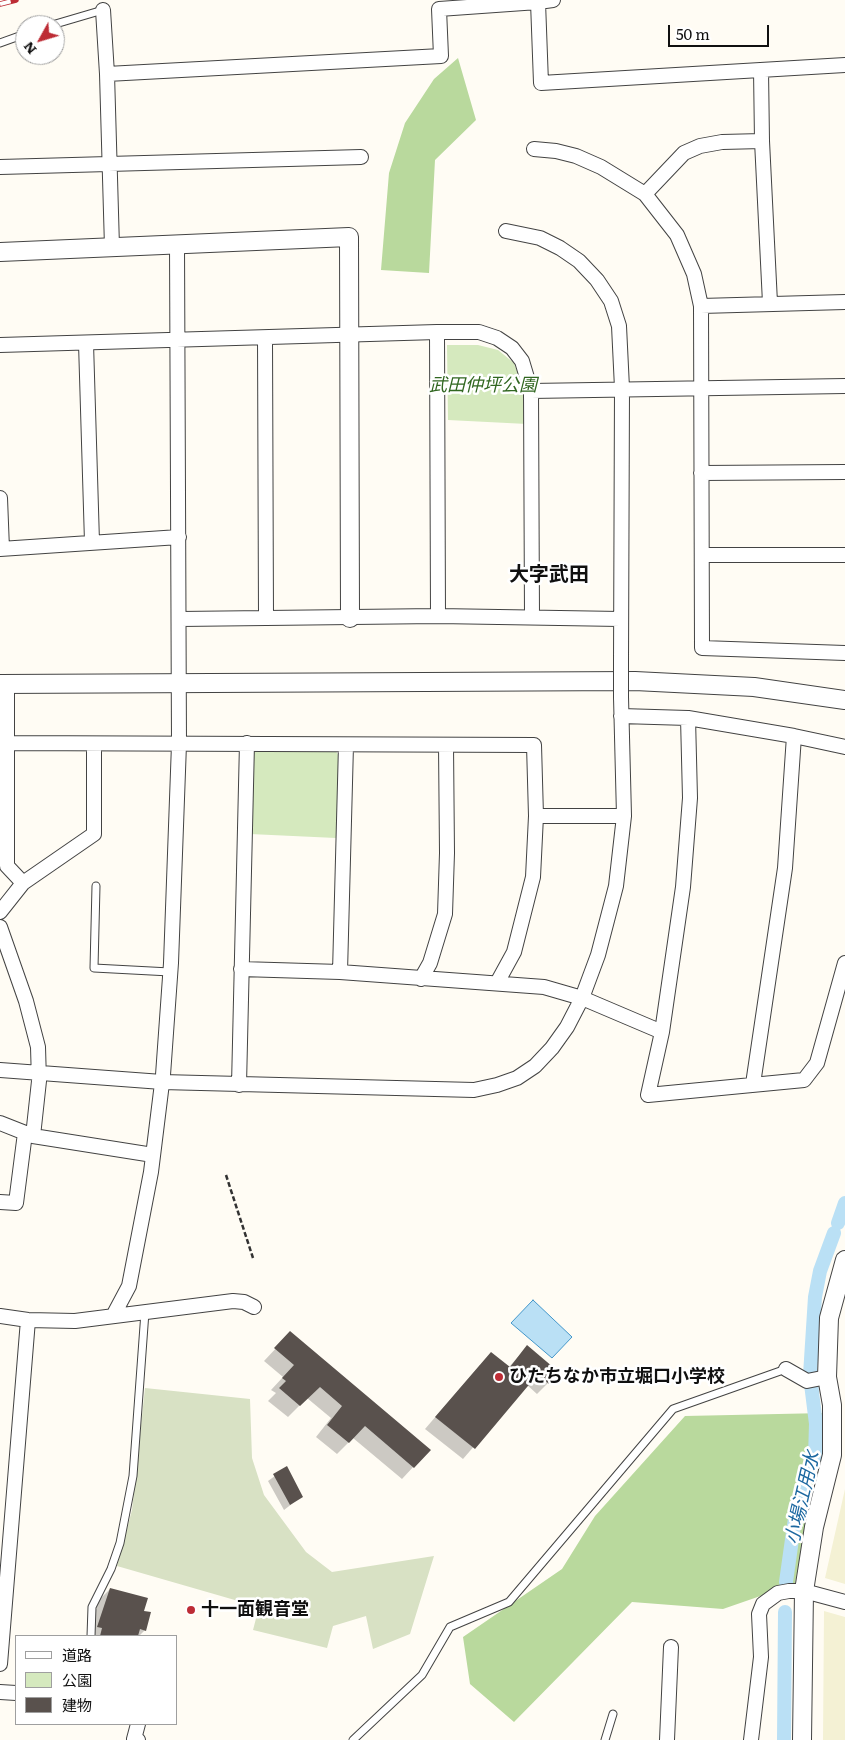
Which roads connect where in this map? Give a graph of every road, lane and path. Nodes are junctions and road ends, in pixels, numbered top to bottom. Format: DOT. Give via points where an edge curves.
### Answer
graph roads {
  1 [pos="553,0"];
  2 [pos="538,2"];
  3 [pos="103,10"];
  4 [pos="65,21"];
  5 [pos="15,38"];
  6 [pos="0,43"];
  7 [pos="845,65"];
  8 [pos="761,70"];
  9 [pos="108,74"];
  10 [pos="762,141"];
  11 [pos="534,149"];
  12 [pos="361,157"];
  13 [pos="110,163"];
  14 [pos="0,167"];
  15 [pos="645,194"];
  16 [pos="506,231"];
  17 [pos="177,244"];
  18 [pos="112,247"];
  19 [pos="0,252"];
  20 [pos="845,302"];
  21 [pos="770,303"];
  22 [pos="701,306"];
  23 [pos="437,332"];
  24 [pos="348,334"];
  25 [pos="265,338"];
  26 [pos="178,340"];
  27 [pos="86,343"];
  28 [pos="0,345"];
  29 [pos="703,386"];
  30 [pos="845,386"];
  31 [pos="622,388"];
  32 [pos="532,391"];
  33 [pos="845,472"];
  34 [pos="701,473"];
  35 [pos="0,498"];
  36 [pos="179,537"];
  37 [pos="92,542"];
  38 [pos="1,549"];
  39 [pos="702,555"];
  40 [pos="845,555"];
  41 [pos="438,616"];
  42 [pos="532,617"];
  43 [pos="266,618"];
  44 [pos="350,618"];
  45 [pos="180,619"];
  46 [pos="620,619"];
  47 [pos="845,653"];
  48 [pos="179,682"];
  49 [pos="4,684"];
  50 [pos="845,700"];
  51 [pos="621,716"];
  52 [pos="688,718"];
  53 [pos="794,736"];
  54 [pos="4,743"];
  55 [pos="247,743"];
  56 [pos="94,744"];
  57 [pos="179,744"];
  58 [pos="346,745"];
  59 [pos="446,745"];
  60 [pos="845,747"];
  61 [pos="536,816"];
  62 [pos="624,816"];
  63 [pos="3,819"];
  64 [pos="23,883"];
  65 [pos="96,886"];
  66 [pos="0,912"];
  67 [pos="0,927"];
  68 [pos="845,963"];
  69 [pos="241,970"];
  70 [pos="170,972"];
  71 [pos="340,972"];
  72 [pos="421,979"];
  73 [pos="497,983"];
  74 [pos="582,998"];
  75 [pos="662,1032"];
  76 [pos="0,1070"];
  77 [pos="39,1071"];
  78 [pos="162,1082"];
  79 [pos="753,1084"];
  80 [pos="239,1085"];
  81 [pos="0,1123"];
  82 [pos="29,1134"];
  83 [pos="153,1155"];
  84 [pos="226,1175"];
  85 [pos="0,1202"];
  86 [pos="253,1258"];
  87 [pos="845,1260"];
  88 [pos="254,1307"];
  89 [pos="145,1312"];
  90 [pos="0,1316"];
  91 [pos="113,1316"];
  92 [pos="28,1320"];
  93 [pos="786,1369"];
  94 [pos="827,1377"];
  95 [pos="6,1526"];
  96 [pos="804,1591"];
  97 [pos="845,1602"];
  98 [pos="91,1635"];
  99 [pos="671,1647"];
  100 [pos="0,1664"];
  101 [pos="0,1692"];
  102 [pos="15,1693"];
  103 [pos="612,1714"];
  104 [pos="138,1725"];
  105 [pos="135,1740"];
  106 [pos="353,1740"];
  107 [pos="605,1740"];
  108 [pos="667,1740"];
  109 [pos="751,1740"];
  110 [pos="802,1740"];
  1 -- 2 [label="street"];
  2 -- 8 [label="street" via="541,83"];
  2 -- 9 [label="street" via="439,9 441,56"];
  3 -- 4 [label="lane"];
  3 -- 9 [label="street"];
  5 -- 6 [label="lane"];
  7 -- 8 [label="street"];
  8 -- 10 [label="street"];
  9 -- 13 [label="street"];
  10 -- 15 [label="street" via="722,142 684,153"];
  10 -- 21 [label="street"];
  11 -- 15 [label="street" via="576,156"];
  12 -- 13 [label="street"];
  13 -- 14 [label="street"];
  13 -- 18 [label="street"];
  15 -- 22 [label="street" via="677,236 694,274"];
  16 -- 31 [label="street" via="540,238 560,248 579,261 597,280 611,301 619,326"];
  17 -- 18 [label="street"];
  17 -- 24 [label="street" via="349,237"];
  17 -- 26 [label="street"];
  18 -- 19 [label="street"];
  20 -- 21 [label="street"];
  21 -- 22 [label="street"];
  22 -- 29 [label="street"];
  23 -- 24 [label="street"];
  23 -- 32 [label="street" via="479,332 497,338 512,348 522,361"];
  23 -- 41 [label="street"];
  24 -- 25 [label="street"];
  24 -- 44 [label="street"];
  25 -- 26 [label="street"];
  25 -- 43 [label="street"];
  26 -- 27 [label="street"];
  26 -- 36 [label="street"];
  27 -- 28 [label="street"];
  27 -- 37 [label="street"];
  29 -- 30 [label="street"];
  29 -- 31 [label="street"];
  29 -- 34 [label="street"];
  31 -- 32 [label="street"];
  31 -- 46 [label="street"];
  32 -- 42 [label="street"];
  33 -- 34 [label="street"];
  34 -- 39 [label="street"];
  35 -- 38 [label="street"];
  36 -- 37 [label="street"];
  36 -- 45 [label="street"];
  37 -- 38 [label="street"];
  39 -- 40 [label="street"];
  39 -- 47 [label="street" via="702,648"];
  41 -- 42 [label="street"];
  41 -- 44 [label="street"];
  42 -- 46 [label="street"];
  43 -- 44 [label="street"];
  43 -- 45 [label="street"];
  45 -- 48 [label="street"];
  46 -- 51 [label="street, bridge"];
  48 -- 49 [label="street"];
  48 -- 50 [label="street" via="635,681 754,687"];
  48 -- 57 [label="street"];
  49 -- 54 [label="street"];
  51 -- 52 [label="street"];
  51 -- 62 [label="street"];
  52 -- 53 [label="street"];
  52 -- 75 [label="street" via="690,798 682,887"];
  53 -- 60 [label="street"];
  53 -- 79 [label="street" via="785,868"];
  54 -- 56 [label="street"];
  54 -- 63 [label="street"];
  55 -- 57 [label="street"];
  55 -- 58 [label="street"];
  55 -- 69 [label="street"];
  56 -- 57 [label="street"];
  56 -- 64 [label="street" via="94,834"];
  57 -- 70 [label="street"];
  58 -- 59 [label="street"];
  58 -- 71 [label="street"];
  59 -- 61 [label="street" via="534,745"];
  59 -- 72 [label="street" via="445,914 430,963"];
  61 -- 62 [label="street"];
  61 -- 73 [label="street" via="533,877 526,912 514,952"];
  62 -- 74 [label="street" via="616,886 598,955"];
  63 -- 64 [label="street" via="7,866"];
  64 -- 66 [label="street"];
  65 -- 70 [label="lane" via="94,968"];
  67 -- 77 [label="street" via="26,1000 38,1047"];
  68 -- 79 [label="street" via="816,1063 804,1080"];
  69 -- 71 [label="street"];
  69 -- 80 [label="street"];
  70 -- 78 [label="street"];
  71 -- 72 [label="street"];
  72 -- 73 [label="street"];
  73 -- 74 [label="street" via="544,987"];
  74 -- 75 [label="street"];
  74 -- 80 [label="street" via="567,1027 535,1066 498,1085 474,1090"];
  75 -- 79 [label="street" via="648,1095"];
  76 -- 77 [label="street"];
  77 -- 78 [label="street"];
  77 -- 82 [label="street"];
  78 -- 80 [label="street"];
  78 -- 83 [label="street"];
  81 -- 82 [label="street"];
  82 -- 83 [label="street"];
  82 -- 85 [label="street" via="16,1203"];
  83 -- 91 [label="street" via="129,1286"];
  84 -- 86 [label="path"];
  87 -- 94 [label="street" via="830,1318"];
  88 -- 89 [label="street" via="233,1301"];
  89 -- 91 [label="street"];
  89 -- 98 [label="lane" via="133,1476 120,1543 92,1607"];
  90 -- 92 [label="street"];
  91 -- 92 [label="street" via="75,1321"];
  92 -- 95 [label="street"];
  93 -- 94 [label="street" via="808,1382"];
  93 -- 106 [label="lane" via="673,1409 509,1602 450,1627 422,1674"];
  94 -- 96 [label="street" via="832,1405 832,1455 814,1527"];
  95 -- 100 [label="street"];
  96 -- 97 [label="street"];
  96 -- 109 [label="street" via="778,1593 763,1604 759,1614 761,1657"];
  96 -- 110 [label="street"];
  99 -- 108 [label="street"];
  101 -- 102 [label="street"];
  103 -- 107 [label="lane"];
  104 -- 105 [label="street"];
}
